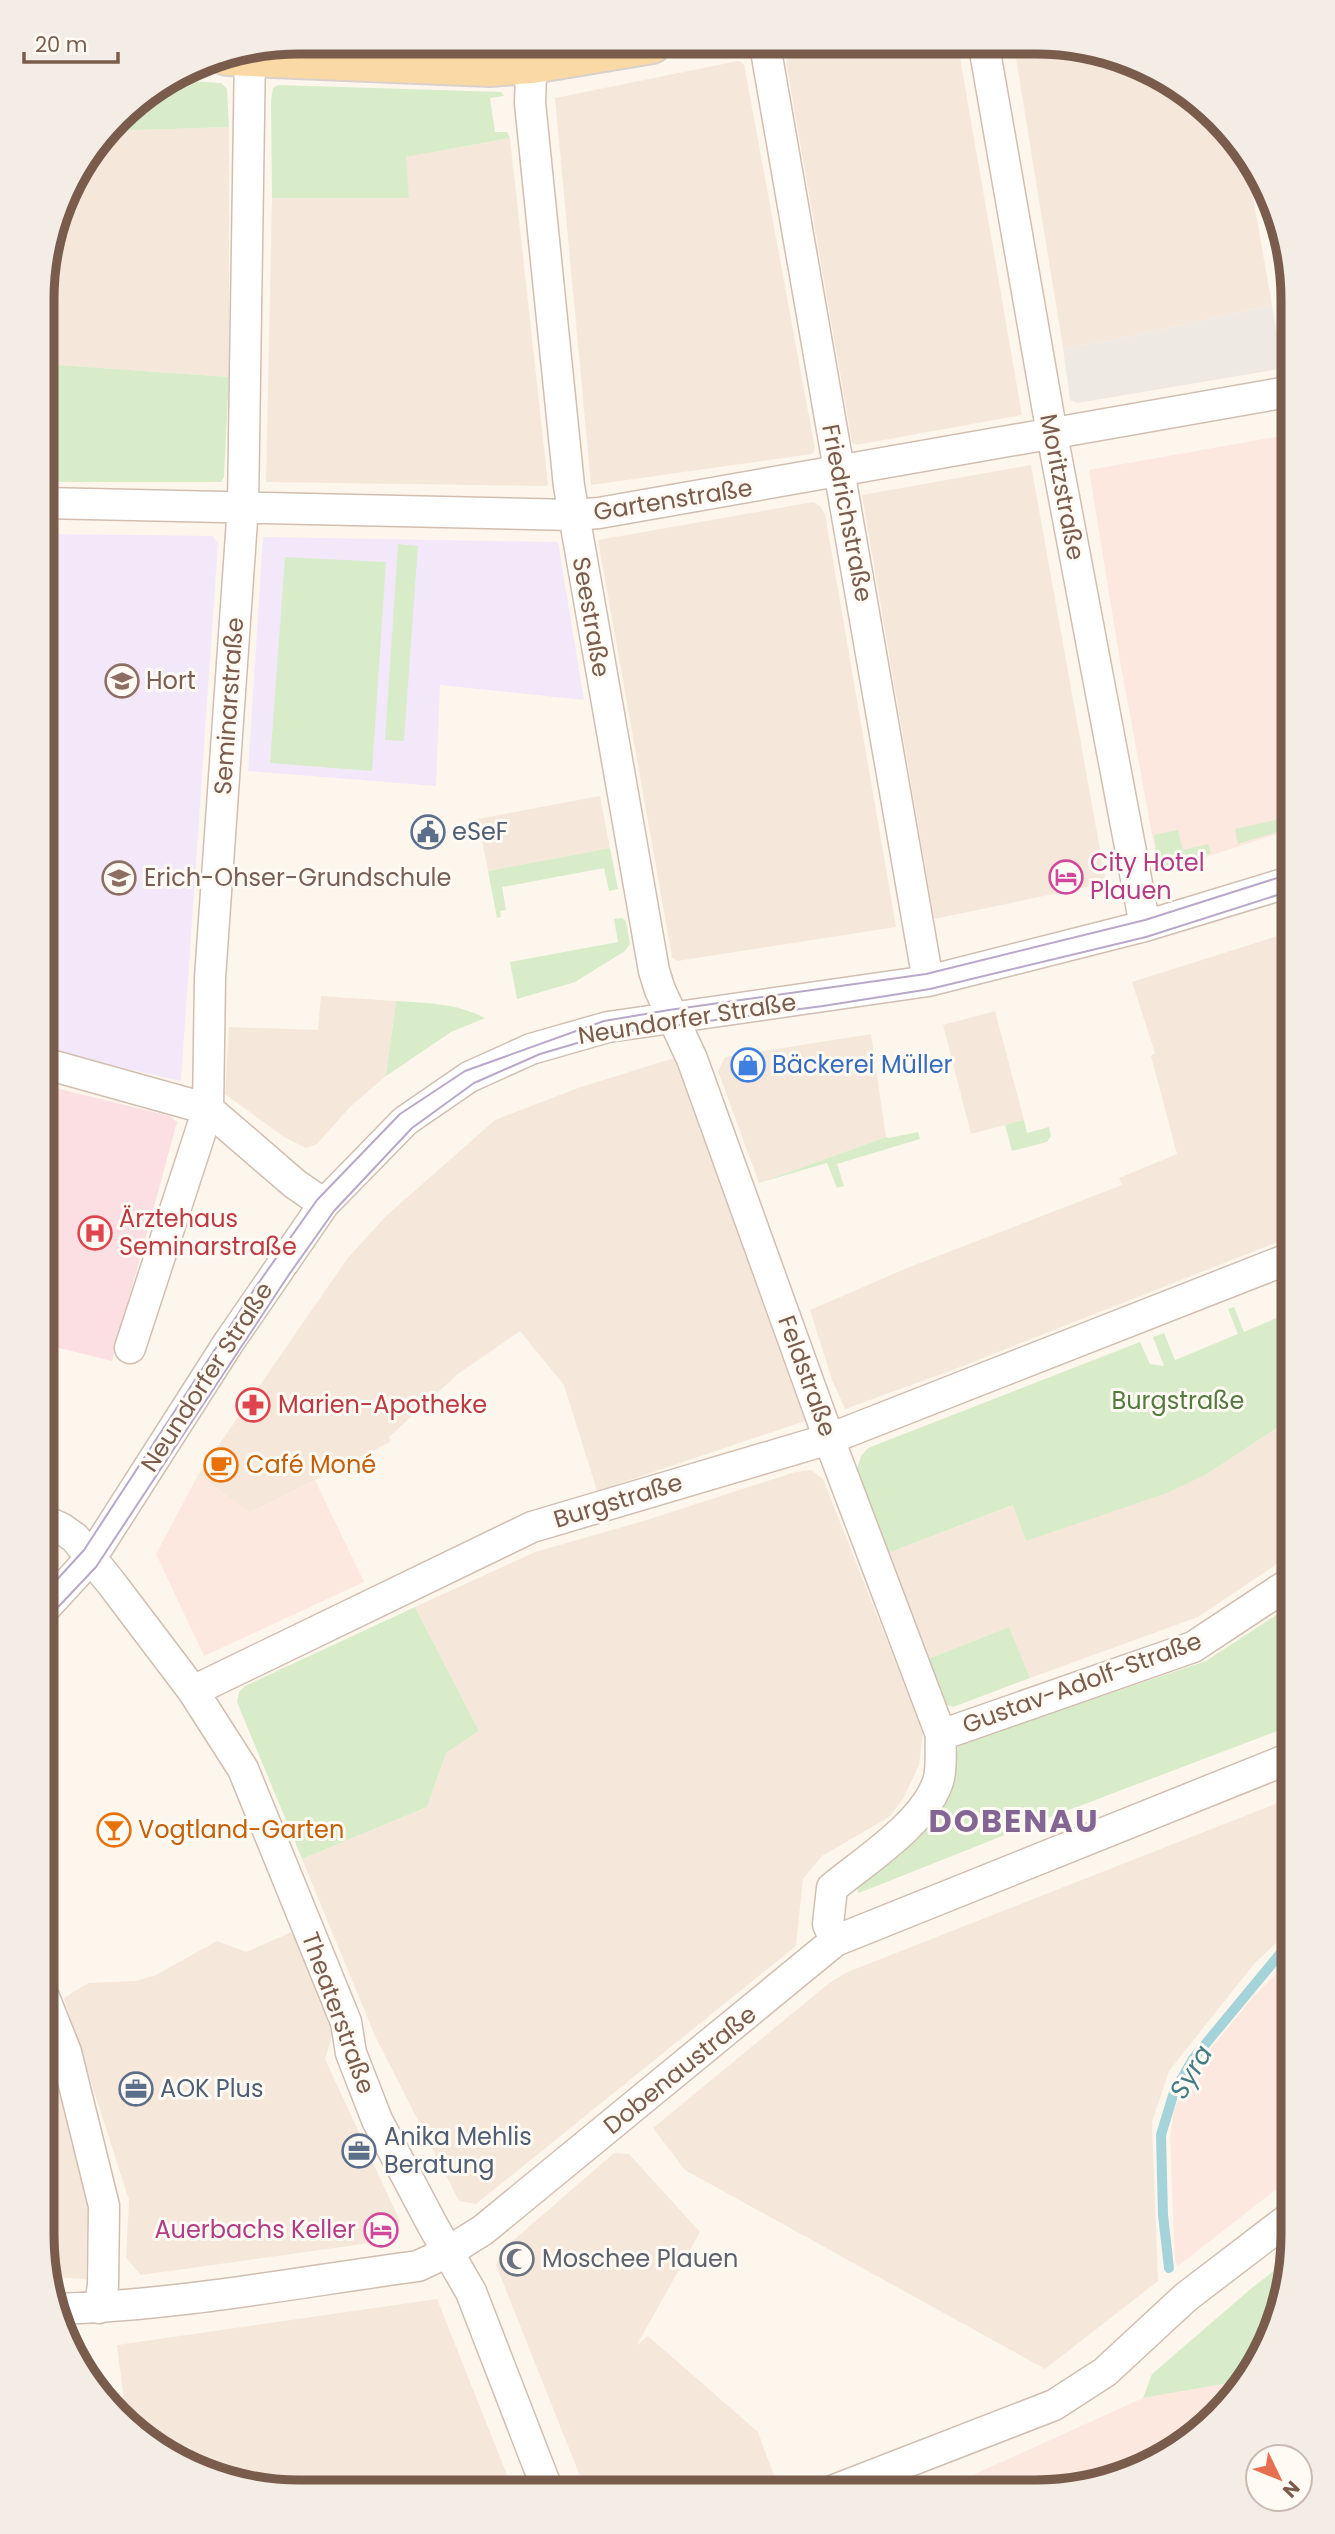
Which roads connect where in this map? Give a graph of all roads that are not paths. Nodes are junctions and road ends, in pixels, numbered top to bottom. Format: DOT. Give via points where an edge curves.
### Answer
graph roads {
  1 [pos="532,54"];
  2 [pos="767,54"];
  3 [pos="985,54"];
  4 [pos="530,55"];
  5 [pos="267,56"];
  6 [pos="243,61"];
  7 [pos="1281,393"];
  8 [pos="1052,434"];
  9 [pos="839,472"];
  10 [pos="54,503"];
  11 [pos="243,506"];
  12 [pos="573,515"];
  13 [pos="1281,885"];
  14 [pos="1145,926"];
  15 [pos="928,981"];
  16 [pos="673,1017"];
  17 [pos="54,1066"];
  18 [pos="208,1109"];
  19 [pos="324,1205"];
  20 [pos="1281,1262"];
  21 [pos="131,1348"];
  22 [pos="829,1439"];
  23 [pos="54,1525"];
  24 [pos="91,1558"];
  25 [pos="1280,1589"];
  26 [pos="54,1598"];
  27 [pos="193,1691"];
  28 [pos="941,1735"];
  29 [pos="1280,1762"];
  30 [pos="835,1941"];
  31 [pos="54,2022"];
  32 [pos="1280,2225"];
  33 [pos="448,2252"];
  34 [pos="99,2308"];
  35 [pos="66,2309"];
  36 [pos="544,2480"];
  37 [pos="860,2480"];
  1 -- 12 [label="street, Seestraße" via="530,103"];
  2 -- 9 [label="street, Friedrichstraße"];
  3 -- 8 [label="street, Moritzstraße"];
  4 -- 5 [label="main road" via="490,67"];
  6 -- 11 [label="street, Seminarstraße"];
  7 -- 8 [label="street, Gartenstraße"];
  8 -- 9 [label="street, Gartenstraße"];
  8 -- 14 [label="street, Moritzstraße"];
  9 -- 12 [label="street, Gartenstraße"];
  9 -- 15 [label="street, Friedrichstraße"];
  10 -- 11 [label="street, Gartenstraße"];
  11 -- 12 [label="street, Gartenstraße"];
  11 -- 18 [label="street, Seminarstraße" via="209,978"];
  12 -- 16 [label="street, Seestraße" via="654,971"];
  13 -- 14 [label="street, Neundorfer Straße"];
  14 -- 15 [label="street, Neundorfer Straße"];
  15 -- 16 [label="street, Neundorfer Straße"];
  16 -- 19 [label="street, Neundorfer Straße" via="608,1027 531,1049 469,1077 405,1121"];
  16 -- 22 [label="street, Feldstraße"];
  17 -- 18 [label="street"];
  18 -- 19 [label="street"];
  18 -- 21 [label="street, Seminarstraße"];
  19 -- 24 [label="street, Neundorfer Straße" via="229,1342"];
  20 -- 22 [label="street, Burgstraße"];
  22 -- 27 [label="street, Burgstraße" via="532,1527"];
  22 -- 28 [label="street, Feldstraße"];
  23 -- 24 [label="street, Theaterstraße" via="75,1538"];
  24 -- 26 [label="street, Neundorfer Straße"];
  24 -- 27 [label="street, Theaterstraße"];
  25 -- 28 [label="street, Gustav-Adolf-Straße" via="1193,1647"];
  27 -- 33 [label="street, Theaterstraße" via="243,1769 346,2022 351,2053 377,2120"];
  28 -- 30 [label="street" via="940,1776 932,1798 915,1820 832,1888 828,1924"];
  29 -- 30 [label="street, Dobenaustraße"];
  30 -- 33 [label="street, Dobenaustraße" via="483,2230"];
  31 -- 34 [label="street" via="66,2052 104,2206"];
  32 -- 37 [label="street" via="1186,2297 1105,2372 1054,2405"];
  33 -- 34 [label="street, Dobenaustraße" via="418,2266"];
  33 -- 36 [label="street, Theaterstraße" via="471,2292"];
  34 -- 35 [label="street, Dobenaustraße"];
}
